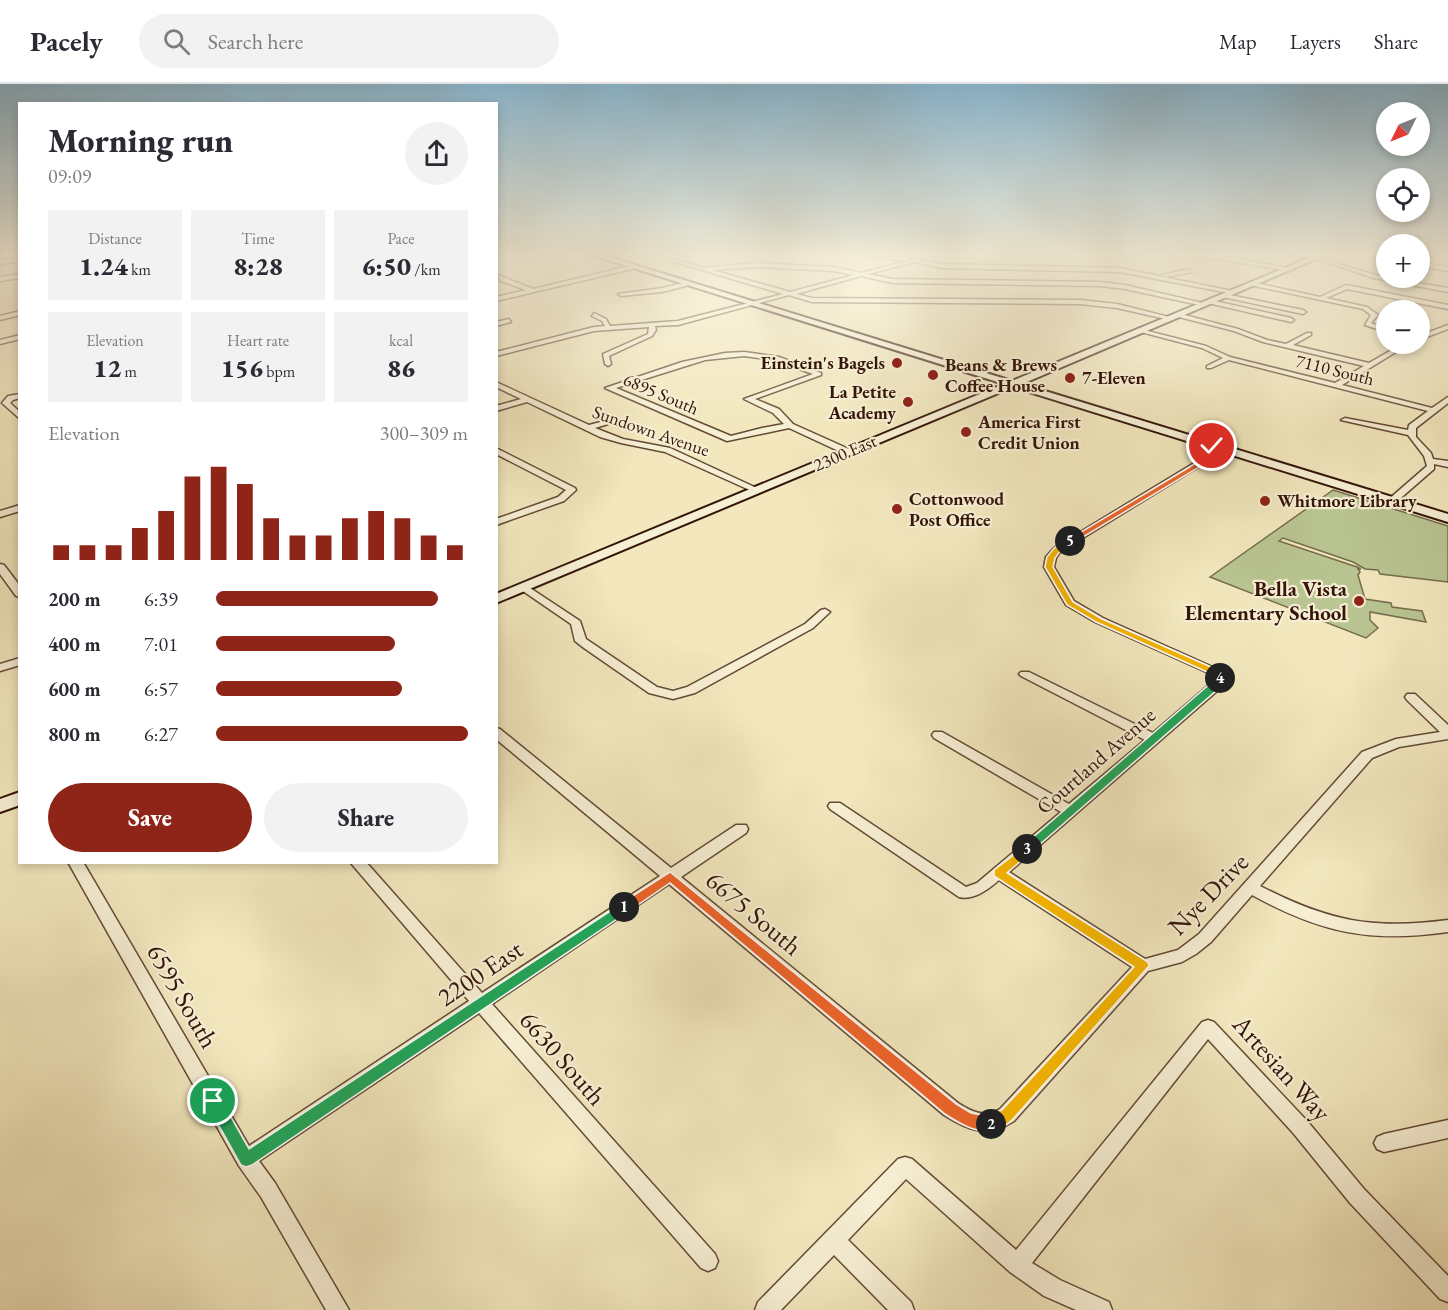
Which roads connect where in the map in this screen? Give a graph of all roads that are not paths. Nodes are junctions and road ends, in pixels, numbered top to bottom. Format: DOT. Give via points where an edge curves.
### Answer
graph roads {
  1 [pos="729,310"];
  2 [pos="774,310"];
  3 [pos="1138,310"];
  4 [pos="1189,310"];
  5 [pos="1245,310"];
  6 [pos="1294,310"];
  7 [pos="1307,310"];
  8 [pos="1369,310"];
  9 [pos="1303,312"];
  10 [pos="18,314"];
  11 [pos="594,315"];
  12 [pos="1173,317"];
  13 [pos="0,318"];
  14 [pos="509,321"];
  15 [pos="498,324"];
  16 [pos="652,325"];
  17 [pos="608,327"];
  18 [pos="1376,327"];
  19 [pos="1448,327"];
  20 [pos="1140,331"];
  21 [pos="1309,334"];
  22 [pos="1430,334"];
  23 [pos="18,338"];
  24 [pos="0,342"];
  25 [pos="1287,346"];
  26 [pos="498,353"];
  27 [pos="1389,354"];
  28 [pos="1228,358"];
  29 [pos="608,364"];
  30 [pos="1369,366"];
  31 [pos="1209,368"];
  32 [pos="519,382"];
  33 [pos="1012,384"];
  34 [pos="1335,385"];
  35 [pos="500,386"];
  36 [pos="18,396"];
  37 [pos="528,399"];
  38 [pos="1448,399"];
  39 [pos="498,408"];
  40 [pos="1433,410"];
  41 [pos="18,415"];
  42 [pos="1345,420"];
  43 [pos="605,422"];
  44 [pos="790,426"];
  45 [pos="588,428"];
  46 [pos="1411,433"];
  47 [pos="1222,450"];
  48 [pos="498,451"];
  49 [pos="851,451"];
  50 [pos="1431,461"];
  51 [pos="1448,464"];
  52 [pos="757,490"];
  53 [pos="1392,501"];
  54 [pos="18,509"];
  55 [pos="0,514"];
  56 [pos="1448,518"];
  57 [pos="498,521"];
  58 [pos="0,567"];
  59 [pos="4,580"];
  60 [pos="524,587"];
  61 [pos="18,592"];
  62 [pos="498,598"];
  63 [pos="825,612"];
  64 [pos="18,662"];
  65 [pos="0,668"];
  66 [pos="1025,674"];
  67 [pos="1411,697"];
  68 [pos="498,734"];
  69 [pos="1448,734"];
  70 [pos="938,735"];
  71 [pos="1154,739"];
  72 [pos="18,799"];
  73 [pos="0,806"];
  74 [pos="835,806"];
  75 [pos="1070,811"];
  76 [pos="741,829"];
  77 [pos="76,864"];
  78 [pos="359,864"];
  79 [pos="999,873"];
  80 [pos="670,876"];
  81 [pos="1250,887"];
  82 [pos="1448,926"];
  83 [pos="1143,966"];
  84 [pos="481,1003"];
  85 [pos="1448,1129"];
  86 [pos="1384,1143"];
  87 [pos="246,1159"];
  88 [pos="834,1240"];
  89 [pos="708,1261"];
  90 [pos="1017,1265"];
  91 [pos="1448,1291"];
  92 [pos="338,1310"];
  93 [pos="766,1310"];
  94 [pos="903,1310"];
  95 [pos="1101,1310"];
  1 -- 16 [label="street"];
  2 -- 33 [label="street"];
  3 -- 12 [label="street"];
  4 -- 12 [label="street, 2300 East"];
  5 -- 9 [label="street" via="1291,319"];
  6 -- 9 [label="street"];
  7 -- 9 [label="street"];
  8 -- 18 [label="street" via="1375,315 1367,324"];
  10 -- 13 [label="street"];
  11 -- 17 [label="street"];
  12 -- 20 [label="street, 2300 East"];
  12 -- 25 [label="street"];
  14 -- 15 [label="street"];
  16 -- 17 [label="street"];
  16 -- 29 [label="street" via="650,335 604,355"];
  17 -- 26 [label="street"];
  19 -- 22 [label="street"];
  20 -- 28 [label="street, 7110 South" via="1194,344"];
  20 -- 33 [label="street, 2300 East"];
  21 -- 25 [label="street"];
  23 -- 24 [label="street"];
  25 -- 30 [label="street"];
  27 -- 30 [label="street"];
  28 -- 31 [label="street"];
  28 -- 34 [label="street, 7110 South"];
  30 -- 34 [label="street"];
  32 -- 35 [label="street, Sundown Avenue"];
  33 -- 47 [label="street"];
  33 -- 49 [label="street, 2300 East"];
  34 -- 40 [label="street, 7110 South"];
  35 -- 37 [label="street, Sundown Avenue"];
  36 -- 41 [label="street" via="6,403"];
  37 -- 39 [label="street"];
  37 -- 45 [label="street, Sundown Avenue"];
  38 -- 40 [label="street"];
  40 -- 46 [label="street" via="1416,423"];
  42 -- 46 [label="street"];
  43 -- 45 [label="street"];
  44 -- 44 [label="street, 6895 South" via="776,411 748,399 819,374 760,354 718,355 609,388 730,439"];
  44 -- 49 [label="street, 6895 South"];
  45 -- 52 [label="street, Sundown Avenue" via="621,441 673,452"];
  46 -- 50 [label="street"];
  47 -- 53 [label="street"];
  47 -- 71 [label="street, Courtland Avenue" via="1051,557 1049,567 1070,603 1082,612 1222,675 1213,688"];
  48 -- 57 [label="street" via="572,490 561,499"];
  49 -- 52 [label="street, 2300 East"];
  50 -- 51 [label="street"];
  50 -- 53 [label="street" via="1428,472"];
  52 -- 60 [label="street, 2300 East"];
  53 -- 56 [label="street"];
  54 -- 55 [label="street"];
  58 -- 59 [label="street"];
  59 -- 61 [label="street"];
  60 -- 62 [label="street, 2300 East"];
  60 -- 63 [label="street" via="576,623 581,641 652,690 674,695 691,690 809,626"];
  64 -- 65 [label="street"];
  66 -- 71 [label="street"];
  67 -- 69 [label="street"];
  68 -- 80 [label="street, 6675 South"];
  69 -- 81 [label="street, Nye Drive" via="1403,740 1382,746 1367,756"];
  70 -- 75 [label="street"];
  71 -- 75 [label="street, Courtland Avenue"];
  72 -- 73 [label="street"];
  74 -- 79 [label="street, Courtland Avenue" via="964,893 982,887"];
  75 -- 79 [label="street, Courtland Avenue"];
  76 -- 80 [label="street, 2200 East"];
  77 -- 87 [label="street, 6595 South"];
  78 -- 84 [label="street, 6630 South"];
  79 -- 83 [label="street"];
  80 -- 83 [label="street, 6675 South" via="951,1109 984,1125 997,1123 1007,1115"];
  80 -- 84 [label="street, 2200 East"];
  81 -- 82 [label="street" via="1290,907 1350,927 1398,931"];
  81 -- 83 [label="street, Nye Drive" via="1191,952"];
  84 -- 87 [label="street, 2200 East"];
  84 -- 89 [label="street, 6630 South"];
  85 -- 86 [label="street"];
  87 -- 92 [label="street, 6595 South"];
  88 -- 90 [label="street" via="905,1166"];
  88 -- 93 [label="street"];
  88 -- 94 [label="street"];
  90 -- 91 [label="street, Artesian Way" via="1208,1027 1357,1196"];
  90 -- 95 [label="street" via="1052,1288"];
}
